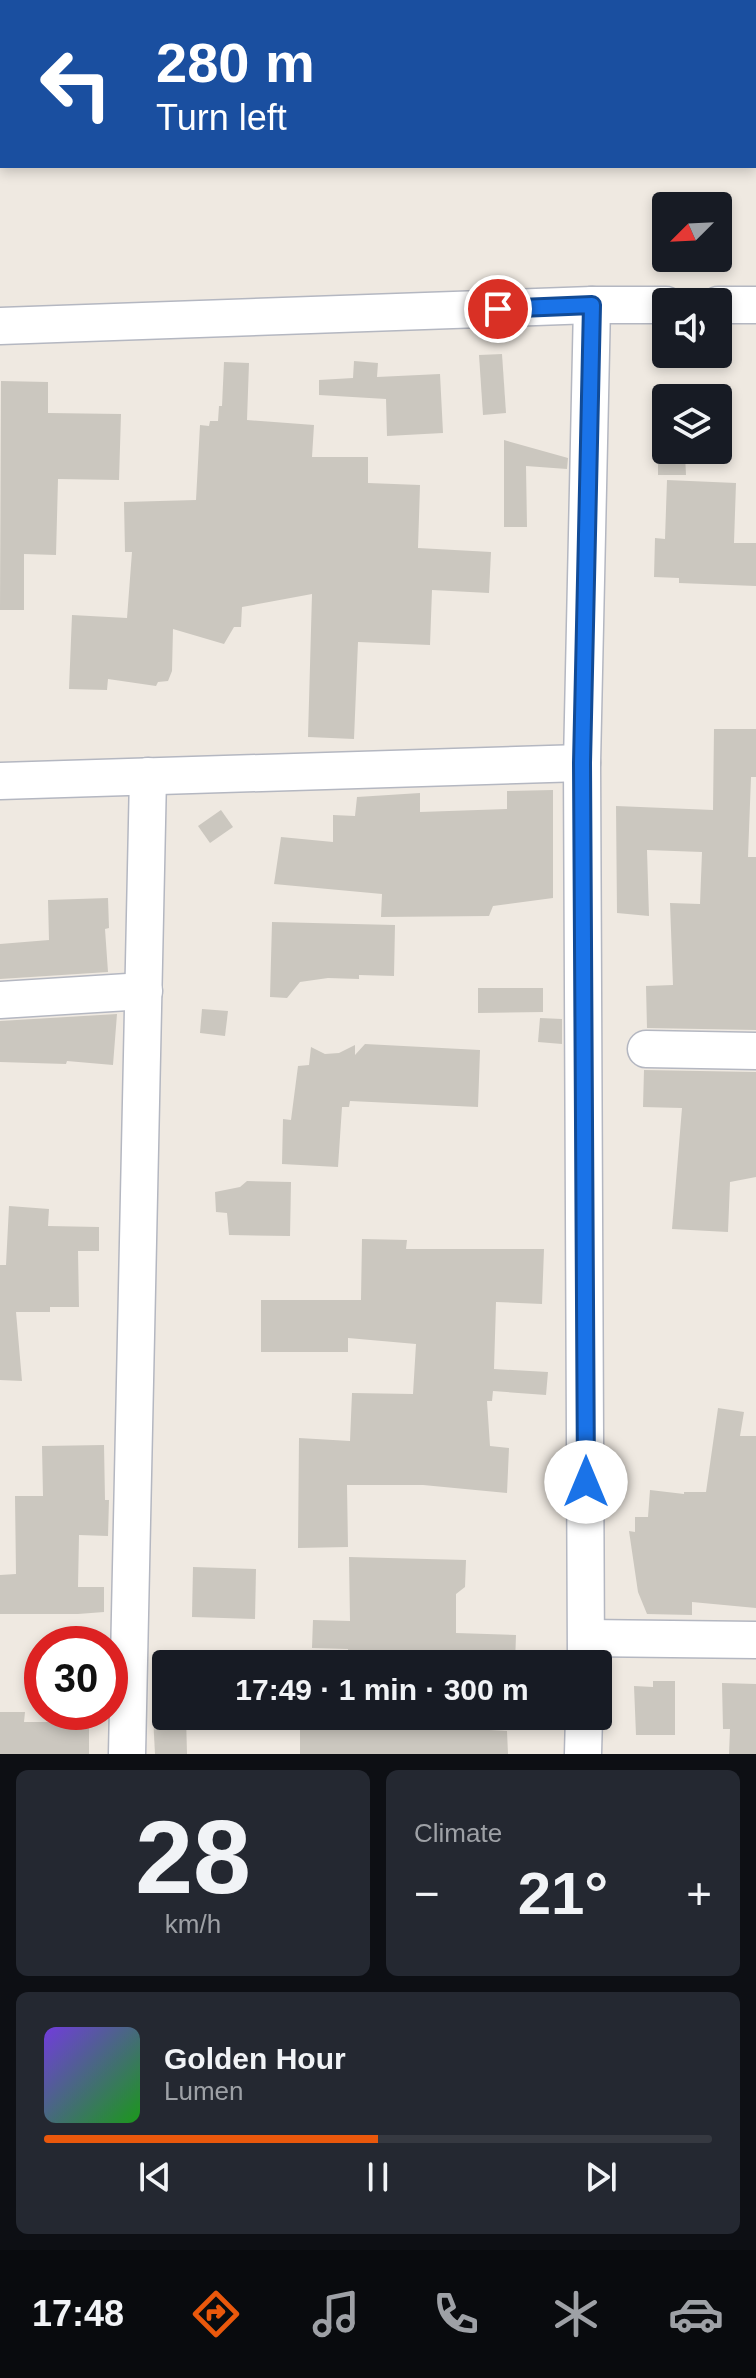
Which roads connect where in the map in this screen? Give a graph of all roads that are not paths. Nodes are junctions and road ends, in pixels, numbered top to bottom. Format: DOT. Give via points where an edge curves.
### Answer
graph roads {
  1 [pos="592,305"];
  2 [pos="652,305"];
  3 [pos="732,305"];
  4 [pos="756,305"];
  5 [pos="0,326"];
  6 [pos="582,763"];
  7 [pos="148,776"];
  8 [pos="0,781"];
  9 [pos="144,991"];
  10 [pos="0,1000"];
  11 [pos="646,1049"];
  12 [pos="756,1051"];
  13 [pos="756,1640"];
  14 [pos="587,1650"];
  15 [pos="602,1650"];
  16 [pos="584,1730"];
  17 [pos="127,1754"];
  18 [pos="583,1754"];
  1 -- 2 [label="street"];
  1 -- 5 [label="street"];
  1 -- 6 [label="street"];
  3 -- 4 [label="street"];
  6 -- 7 [label="street"];
  6 -- 14 [label="street"];
  7 -- 8 [label="street"];
  7 -- 9 [label="street"];
  9 -- 10 [label="street"];
  9 -- 17 [label="street"];
  11 -- 12 [label="street"];
  13 -- 15 [label="street"];
  16 -- 18 [label="street"];
}
